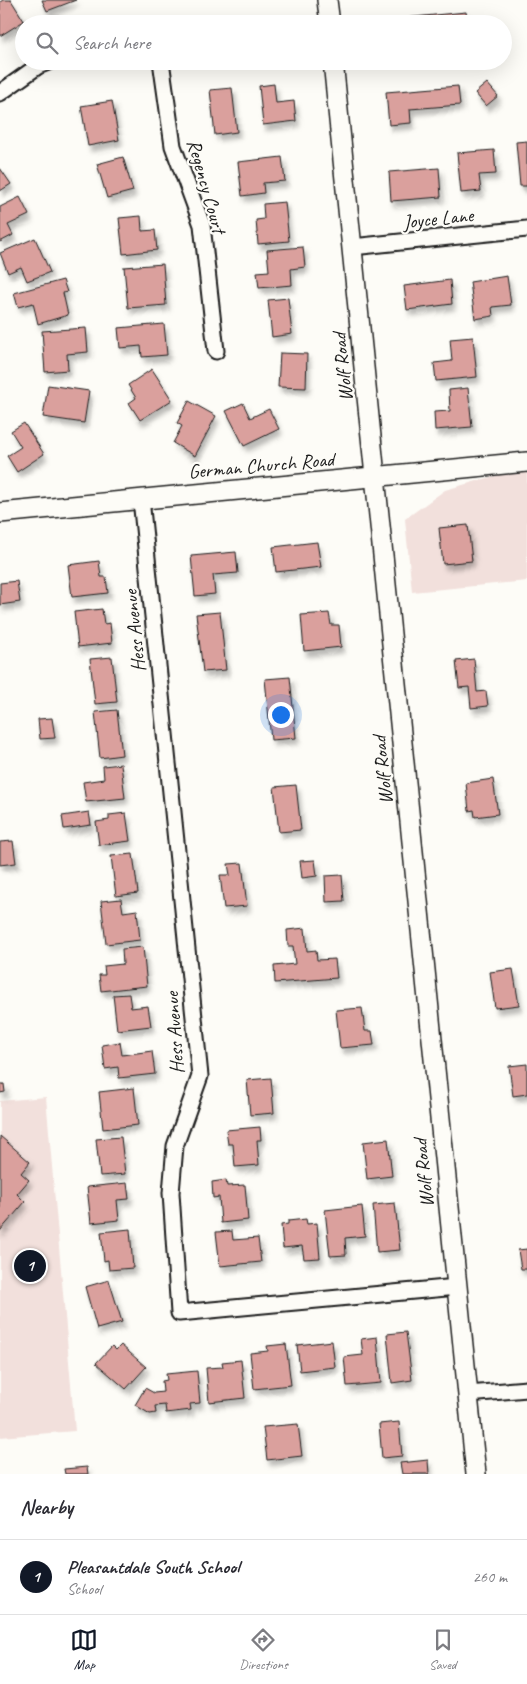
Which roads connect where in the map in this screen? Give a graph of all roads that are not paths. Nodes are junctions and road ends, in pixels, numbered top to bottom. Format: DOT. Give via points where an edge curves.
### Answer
graph roads {
  1 [pos="327,0"];
  2 [pos="329,15"];
  3 [pos="32,70"];
  4 [pos="162,70"];
  5 [pos="334,70"];
  6 [pos="0,93"];
  7 [pos="527,229"];
  8 [pos="352,247"];
  9 [pos="216,351"];
  10 [pos="526,462"];
  11 [pos="375,477"];
  12 [pos="141,499"];
  13 [pos="0,513"];
  14 [pos="457,1287"];
  15 [pos="527,1388"];
  16 [pos="468,1394"];
  17 [pos="476,1474"];
  1 -- 2 [label="street"];
  3 -- 6 [label="street"];
  4 -- 9 [label="street, Regency Court" via="173,146 202,225"];
  5 -- 8 [label="street, Wolf Road"];
  7 -- 8 [label="street, Joyce Lane"];
  8 -- 11 [label="street, Wolf Road"];
  10 -- 11 [label="street, German Church Road"];
  11 -- 12 [label="street, German Church Road"];
  11 -- 14 [label="street, Wolf Road"];
  12 -- 13 [label="street, German Church Road"];
  12 -- 14 [label="street, Hess Avenue" via="200,1076 175,1146 171,1193 179,1313"];
  14 -- 16 [label="street, Wolf Road"];
  15 -- 16 [label="street"];
  16 -- 17 [label="street, Wolf Road"];
}
